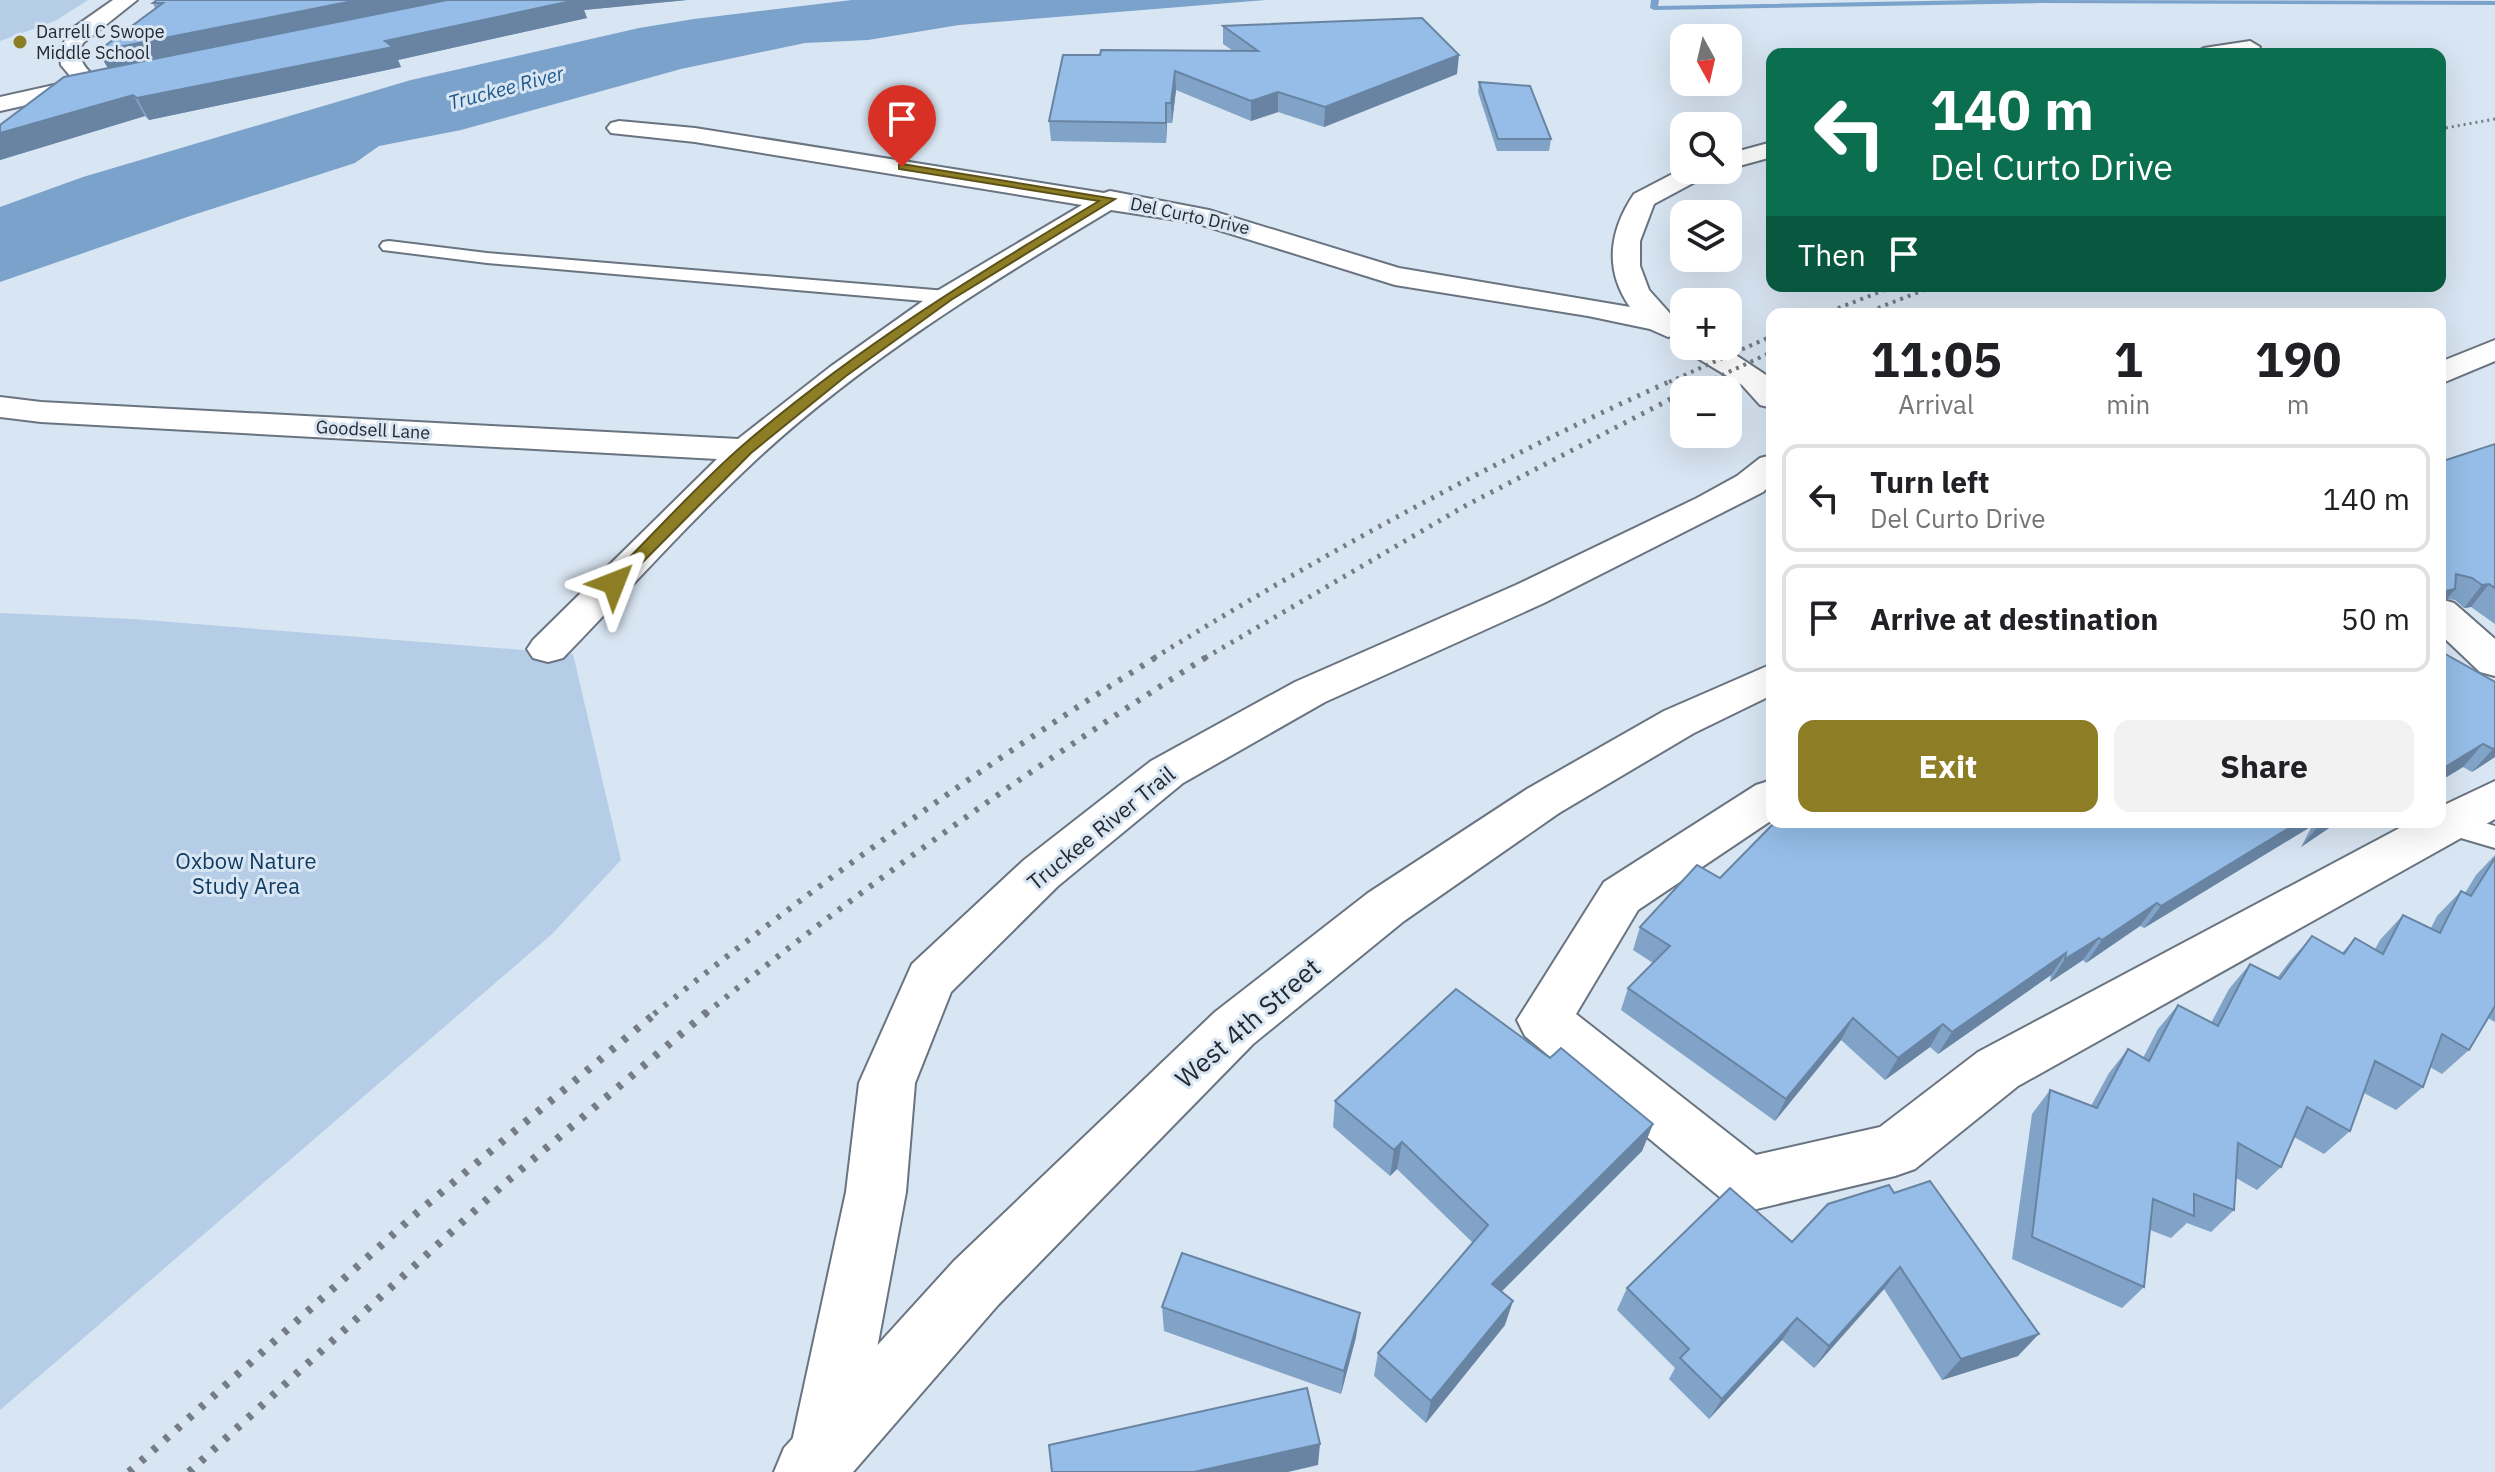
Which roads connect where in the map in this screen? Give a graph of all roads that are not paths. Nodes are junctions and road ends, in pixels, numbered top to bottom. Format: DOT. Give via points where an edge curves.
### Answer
graph roads {
  1 [pos="127,0"];
  2 [pos="2250,47"];
  3 [pos="2243,48"];
  4 [pos="119,78"];
  5 [pos="89,84"];
  6 [pos="0,104"];
  7 [pos="619,128"];
  8 [pos="1766,151"];
  9 [pos="1742,158"];
  10 [pos="1673,184"];
  11 [pos="1110,199"];
  12 [pos="389,246"];
  13 [pos="947,297"];
  14 [pos="1658,322"];
  15 [pos="1670,329"];
  16 [pos="2495,349"];
  17 [pos="1723,360"];
  18 [pos="2446,371"];
  19 [pos="1766,392"];
  20 [pos="0,407"];
  21 [pos="746,450"];
  22 [pos="1766,470"];
  23 [pos="2446,617"];
  24 [pos="548,649"];
  25 [pos="2495,662"];
  26 [pos="1766,681"];
  27 [pos="2495,798"];
  28 [pos="1766,801"];
  29 [pos="2472,830"];
  30 [pos="816,1463"];
  1 -- 5 [label="street" via="90,24 69,48 69,60"];
  2 -- 3 [label="street"];
  4 -- 5 [label="street"];
  5 -- 6 [label="street"];
  7 -- 11 [label="street, Del Curto Drive"];
  8 -- 9 [label="street"];
  10 -- 14 [label="street" via="1643,200 1626,244 1633,288"];
  11 -- 13 [label="street"];
  11 -- 14 [label="street, Del Curto Drive" via="1200,216 1395,276"];
  12 -- 13 [label="lane"];
  13 -- 21 [label="street"];
  14 -- 15 [label="street"];
  16 -- 18 [label="street"];
  17 -- 19 [label="street"];
  20 -- 21 [label="street, Goodsell Lane"];
  21 -- 24 [label="street"];
  22 -- 30 [label="street, Truckee River Trail" via="1686,518 1530,594 1310,692 1167,772 1041,873 930,979 887,1083 876,1192"];
  23 -- 25 [label="street"];
  26 -- 30 [label="street, West 4th Street" via="1679,722 1543,801 1386,907 1234,1028 976,1283"];
  27 -- 29 [label="street"];
  28 -- 29 [label="street" via="1621,896 1544,1020 1748,1184 1895,1150 1998,1069"];
}
